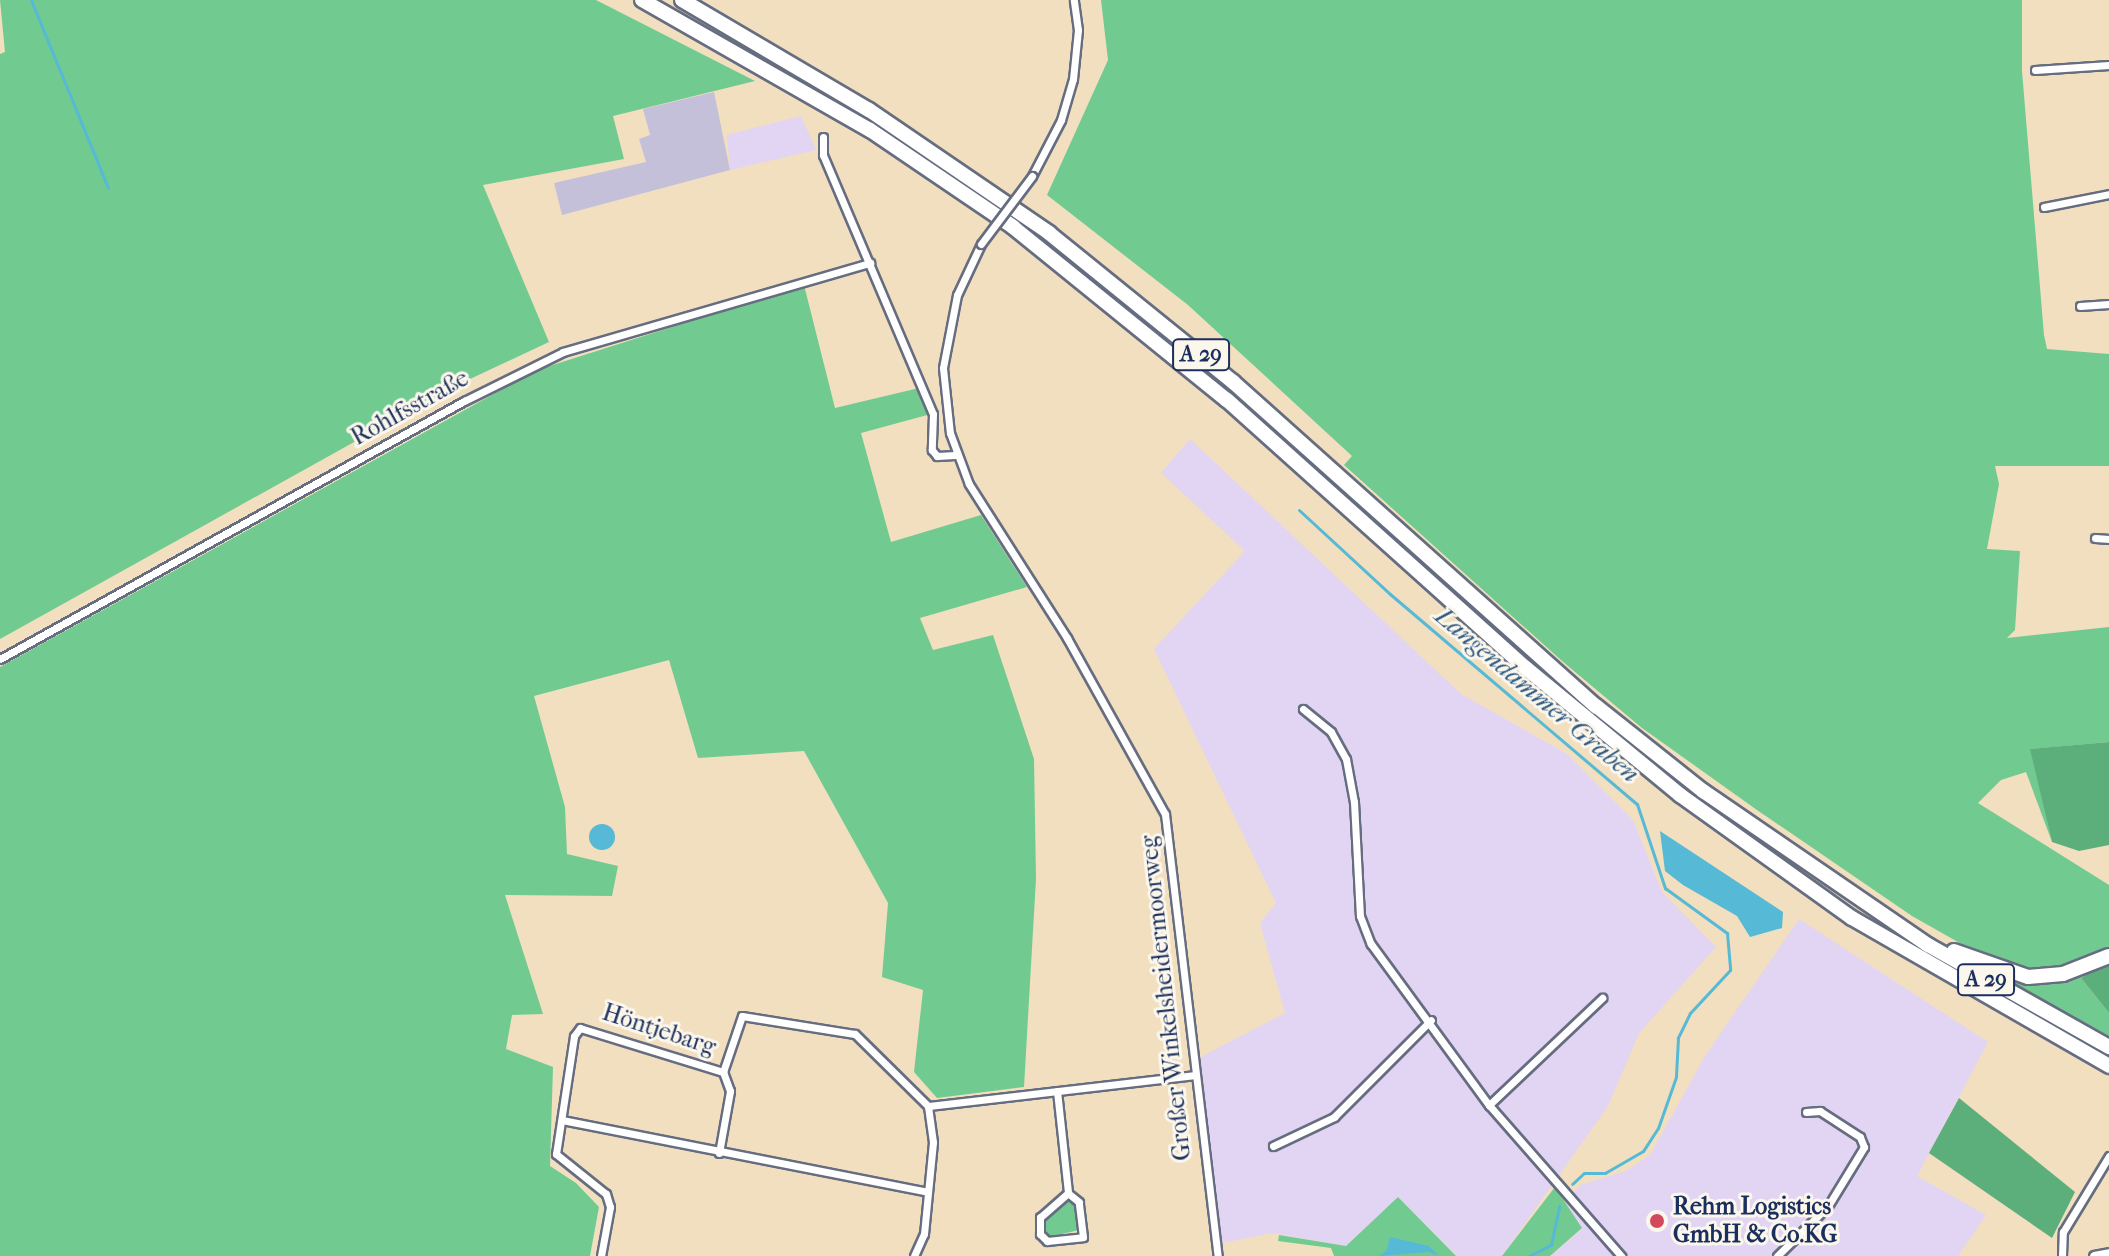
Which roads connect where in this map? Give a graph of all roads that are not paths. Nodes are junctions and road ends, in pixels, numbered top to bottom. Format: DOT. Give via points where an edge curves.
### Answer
graph roads {
  1 [pos="642,0"];
  2 [pos="682,0"];
  3 [pos="1074,0"];
  4 [pos="2109,65"];
  5 [pos="2035,70"];
  6 [pos="823,137"];
  7 [pos="2109,194"];
  8 [pos="2044,207"];
  9 [pos="870,263"];
  10 [pos="2109,304"];
  11 [pos="2080,306"];
  12 [pos="955,455"];
  13 [pos="2095,538"];
  14 [pos="2109,539"];
  15 [pos="0,659"];
  16 [pos="1303,709"];
  17 [pos="1866,906"];
  18 [pos="2109,956"];
  19 [pos="1602,998"];
  20 [pos="1431,1020"];
  21 [pos="2109,1047"];
  22 [pos="2109,1066"];
  23 [pos="723,1072"];
  24 [pos="1194,1075"];
  25 [pos="1057,1091"];
  26 [pos="1489,1105"];
  27 [pos="928,1106"];
  28 [pos="1806,1112"];
  29 [pos="562,1120"];
  30 [pos="1273,1146"];
  31 [pos="719,1153"];
  32 [pos="2109,1156"];
  33 [pos="928,1192"];
  34 [pos="1068,1193"];
  35 [pos="2109,1253"];
  36 [pos="601,1256"];
  37 [pos="914,1256"];
  38 [pos="1218,1256"];
  39 [pos="1621,1256"];
  40 [pos="1777,1256"];
  41 [pos="2062,1256"];
  42 [pos="2094,1256"];
  1 -- 22 [label="highway, A 29" via="870,130 1032,241 1227,400 1526,668 1680,795 1852,918"];
  2 -- 17 [label="highway, A 29" via="869,110 1049,233 1233,382 1596,706 1703,791"];
  3 -- 12 [label="street, Großer Winkelsheidermoorweg, bridge" via="1078,30 1073,79 1055,135 1032,176 981,244 957,295 943,368"];
  4 -- 5 [label="street"];
  6 -- 9 [label="street, Großer Winkelsheidermoorweg" via="823,155"];
  7 -- 8 [label="street"];
  9 -- 12 [label="street, Großer Winkelsheidermoorweg" via="933,414 932,450 937,456"];
  9 -- 15 [label="street, Rohlfsstraße" via="563,352 464,401"];
  10 -- 11 [label="street"];
  12 -- 24 [label="street, Großer Winkelsheidermoorweg" via="1165,814"];
  13 -- 14 [label="street"];
  16 -- 20 [label="street" via="1331,732 1346,759 1354,802 1360,916 1371,944"];
  17 -- 18 [label="highway" via="1881,907 1963,956 2016,975 2063,974"];
  17 -- 21 [label="highway, A 29"];
  19 -- 26 [label="street"];
  20 -- 26 [label="street"];
  20 -- 30 [label="street" via="1334,1117"];
  23 -- 27 [label="street, Höntjebarg" via="737,1025 749,1015 855,1034"];
  23 -- 29 [label="street, Höntjebarg" via="580,1028"];
  23 -- 31 [label="street, Höntjebarg" via="730,1091"];
  24 -- 25 [label="street"];
  24 -- 38 [label="street, Großer Winkelsheidermoorweg"];
  25 -- 27 [label="street"];
  25 -- 34 [label="street"];
  26 -- 39 [label="street"];
  27 -- 33 [label="street" via="933,1142"];
  28 -- 40 [label="street" via="1820,1111 1860,1137 1864,1147 1828,1206"];
  29 -- 31 [label="street"];
  29 -- 36 [label="street, Höntjebarg" via="560,1161 606,1194 610,1207"];
  31 -- 33 [label="street"];
  32 -- 41 [label="street" via="2063,1232"];
  33 -- 37 [label="street" via="924,1234"];
  34 -- 34 [label="street" via="1079,1202 1083,1237 1047,1241 1040,1234 1040,1217"];
  35 -- 42 [label="street"];
}
